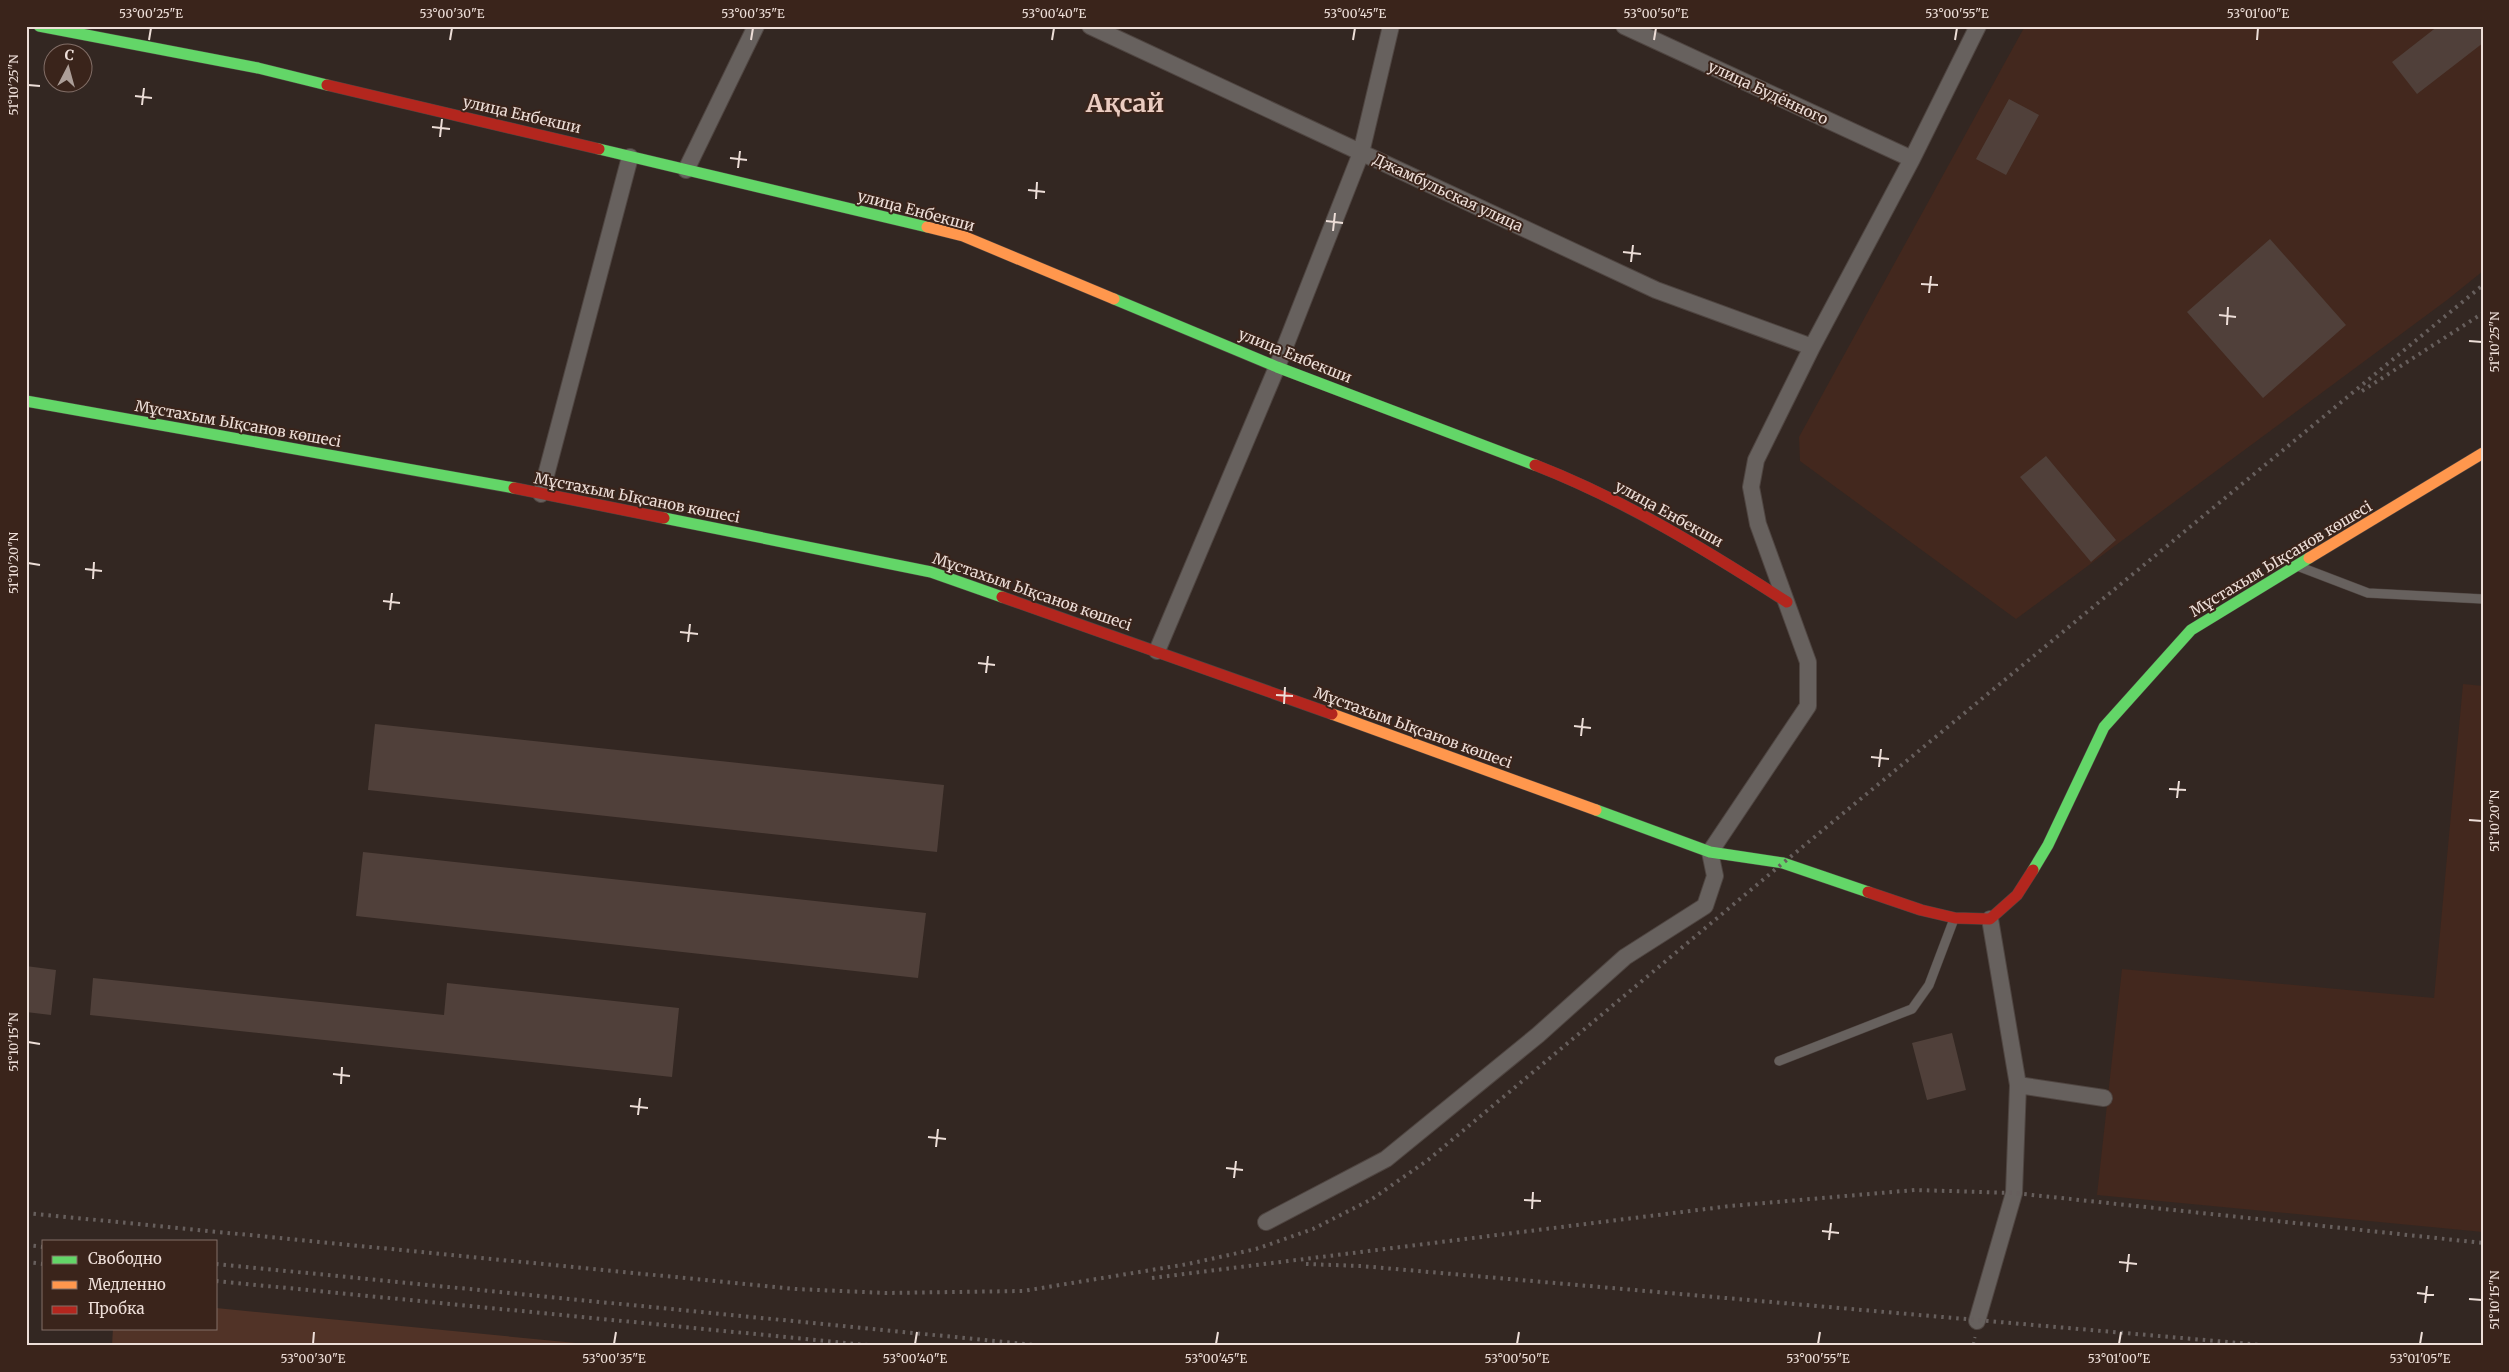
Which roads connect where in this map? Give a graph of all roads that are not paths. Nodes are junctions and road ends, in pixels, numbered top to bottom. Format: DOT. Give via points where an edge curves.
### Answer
graph roads {
  1 [pos="39,26"];
  2 [pos="756,26"];
  3 [pos="1090,26"];
  4 [pos="1391,26"];
  5 [pos="1624,26"];
  6 [pos="1978,26"];
  7 [pos="1362,153"];
  8 [pos="630,157"];
  9 [pos="1912,159"];
  10 [pos="686,170"];
  11 [pos="1812,347"];
  12 [pos="1278,367"];
  13 [pos="26,401"];
  14 [pos="2483,453"];
  15 [pos="541,494"];
  16 [pos="2297,566"];
  17 [pos="2483,599"];
  18 [pos="1787,602"];
  19 [pos="1157,650"];
  20 [pos="1710,852"];
  21 [pos="1955,918"];
  22 [pos="1990,919"];
  23 [pos="1780,1061"];
  24 [pos="2018,1086"];
  25 [pos="2104,1098"];
  26 [pos="1266,1222"];
  27 [pos="1977,1322"];
  1 -- 8 [label="main road, улица Енбекши" via="258,68"];
  2 -- 10 [label="street"];
  3 -- 7 [label="street, Джамбульская улица"];
  4 -- 7 [label="street"];
  5 -- 9 [label="street, улица Будённого"];
  6 -- 9 [label="street"];
  7 -- 11 [label="street, Джамбульская улица" via="1656,290"];
  7 -- 12 [label="street"];
  8 -- 10 [label="main road, улица Енбекши"];
  8 -- 15 [label="street"];
  9 -- 11 [label="street"];
  10 -- 12 [label="main road, улица Енбекши" via="963,236"];
  11 -- 18 [label="street" via="1756,460 1751,488 1758,524"];
  12 -- 18 [label="main road, улица Енбекши" via="1584,484 1692,542"];
  12 -- 19 [label="street"];
  13 -- 15 [label="main road, Мұстахым Ықсанов көшесі"];
  14 -- 16 [label="main road, Мұстахым Ықсанов көшесі"];
  15 -- 19 [label="main road, Мұстахым Ықсанов көшесі" via="931,572"];
  16 -- 17 [label="lane" via="2368,593"];
  16 -- 22 [label="main road, Мұстахым Ықсанов көшесі" via="2191,630 2104,727 2048,844 2017,895"];
  18 -- 20 [label="street" via="1808,662 1808,706"];
  19 -- 20 [label="main road, Мұстахым Ықсанов көшесі"];
  20 -- 21 [label="main road, Мұстахым Ықсанов көшесі" via="1783,862 1921,910"];
  20 -- 26 [label="street" via="1715,876 1705,906 1625,956 1538,1035 1386,1159"];
  21 -- 22 [label="main road, Мұстахым Ықсанов көшесі"];
  21 -- 23 [label="lane" via="1929,986 1912,1009"];
  22 -- 24 [label="street"];
  24 -- 25 [label="street"];
  24 -- 27 [label="street" via="2014,1193"];
}
